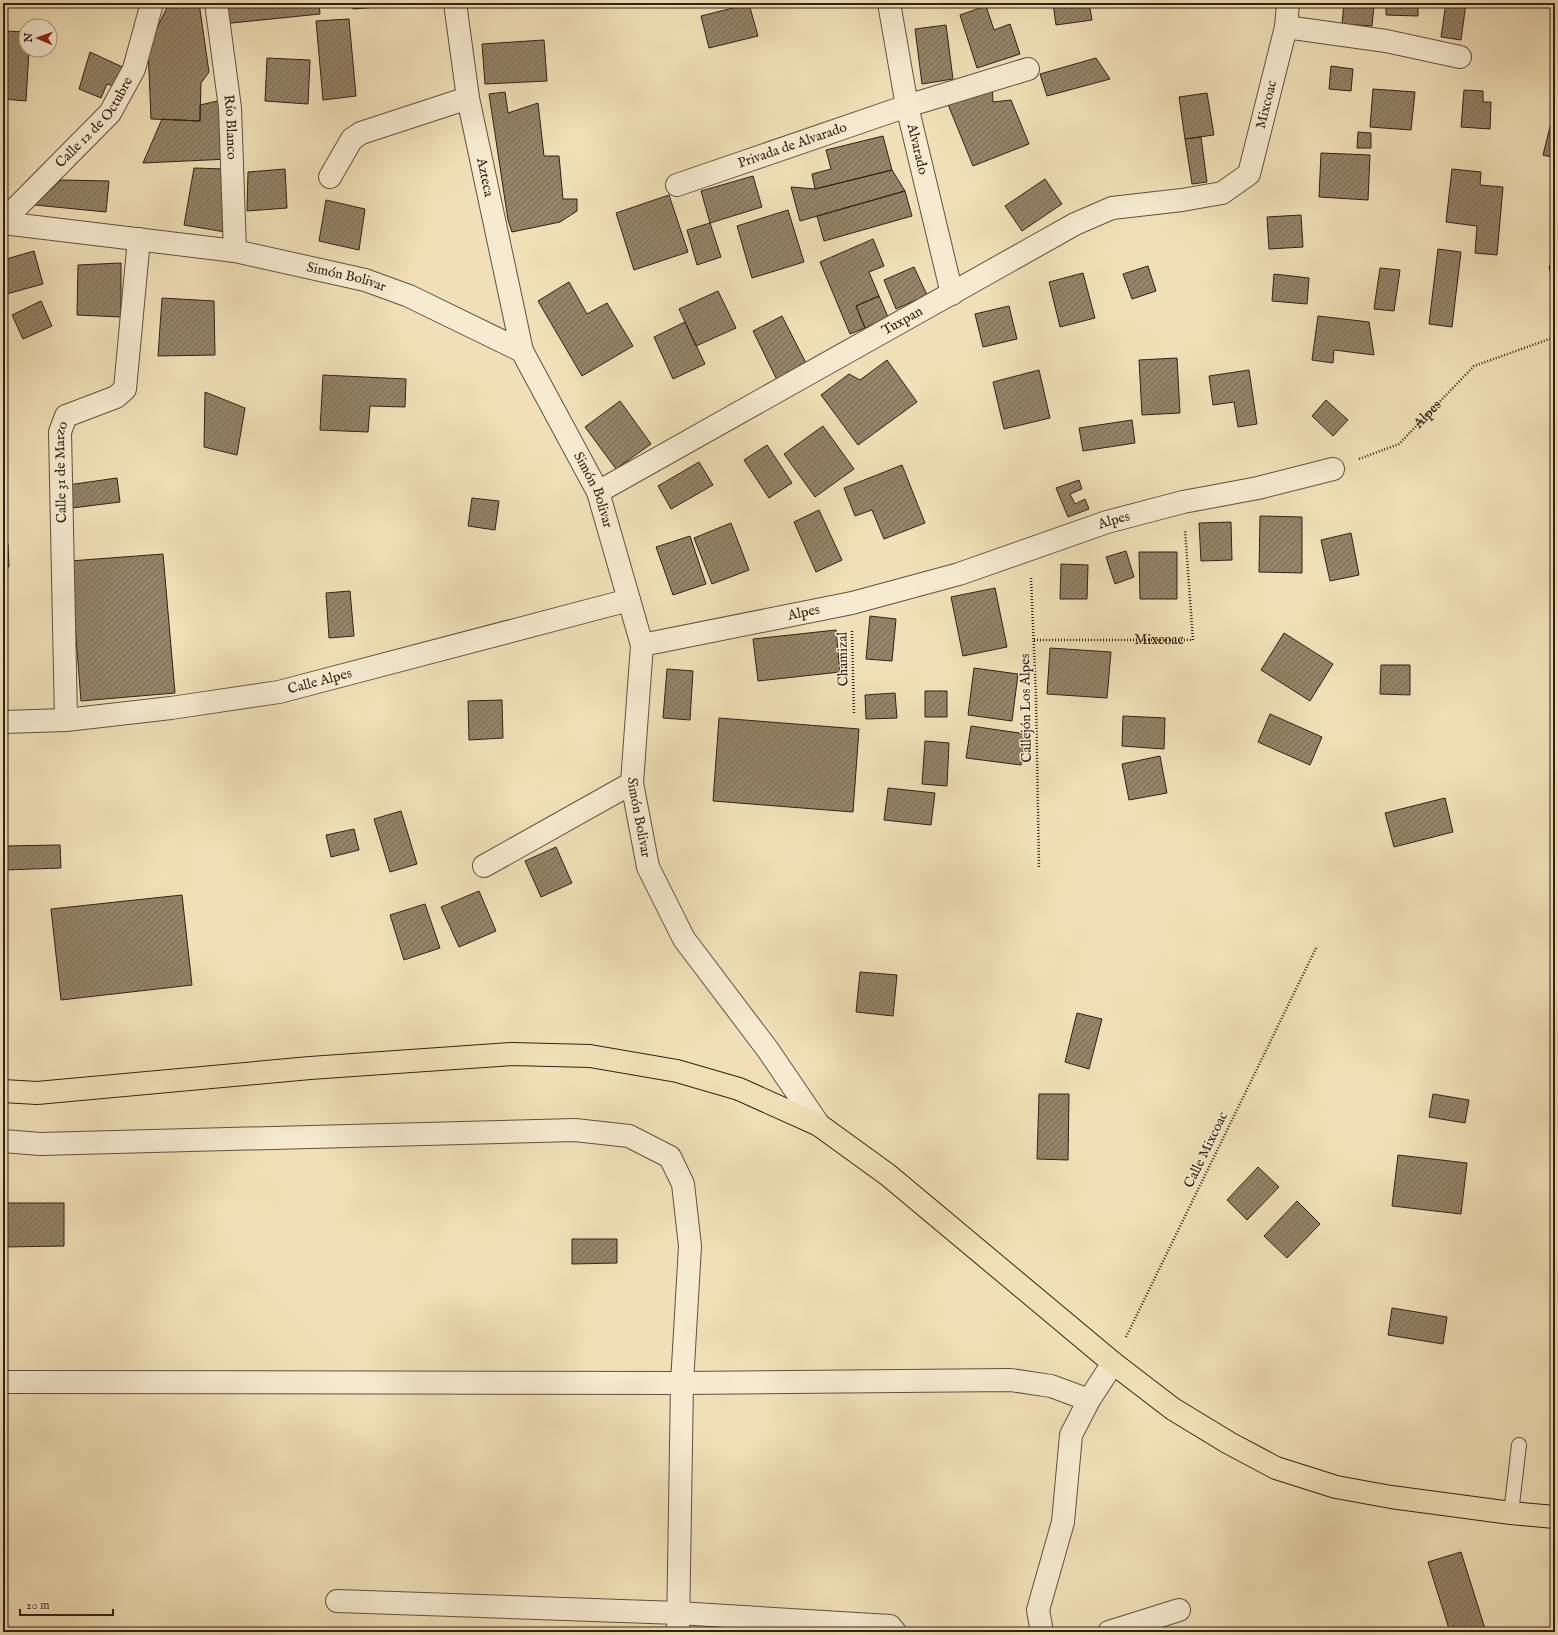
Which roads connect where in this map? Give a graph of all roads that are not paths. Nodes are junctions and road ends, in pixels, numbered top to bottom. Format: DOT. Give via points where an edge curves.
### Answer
graph roads {
  1 [pos="152,3"];
  2 [pos="216,3"];
  3 [pos="455,3"];
  4 [pos="889,3"];
  5 [pos="1288,3"];
  6 [pos="1286,28"];
  7 [pos="1460,57"];
  8 [pos="1028,69"];
  9 [pos="468,98"];
  10 [pos="907,106"];
  11 [pos="330,177"];
  12 [pos="677,186"];
  13 [pos="1222,193"];
  14 [pos="3,222"];
  15 [pos="138,239"];
  16 [pos="235,252"];
  17 [pos="952,294"];
  18 [pos="522,351"];
  19 [pos="1333,468"];
  20 [pos="598,492"];
  21 [pos="630,600"];
  22 [pos="642,644"];
  23 [pos="66,720"];
  24 [pos="3,722"];
  25 [pos="632,783"];
  26 [pos="484,866"];
  27 [pos="3,1091"];
  28 [pos="819,1125"];
  29 [pos="3,1142"];
  30 [pos="1113,1363"];
  31 [pos="3,1382"];
  32 [pos="682,1383"];
  33 [pos="1089,1400"];
  34 [pos="1519,1445"];
  35 [pos="1511,1513"];
  36 [pos="1555,1517"];
  37 [pos="337,1601"];
  38 [pos="1179,1610"];
  39 [pos="678,1622"];
  40 [pos="895,1632"];
  41 [pos="1042,1632"];
  42 [pos="1109,1632"];
  1 -- 14 [label="street, Calle 12 de Octubre" via="134,69 110,112"];
  2 -- 16 [label="street, Río Blanco" via="230,108"];
  3 -- 9 [label="street, Azteca"];
  4 -- 10 [label="street, Alvarado"];
  5 -- 6 [label="street, Mixcoac"];
  6 -- 7 [label="street" via="1386,41"];
  6 -- 13 [label="street, Mixcoac" via="1249,174"];
  8 -- 10 [label="street, Privada de Alvarado"];
  9 -- 11 [label="street" via="361,133 352,139"];
  9 -- 18 [label="street, Azteca"];
  10 -- 12 [label="street, Privada de Alvarado"];
  10 -- 17 [label="street, Alvarado"];
  13 -- 17 [label="street, Tuxpan" via="1112,208 1075,224"];
  14 -- 15 [label="street, Simón Bolivar"];
  15 -- 16 [label="street, Simón Bolivar"];
  15 -- 23 [label="street, Calle 31 de Marzo" via="125,389 116,397 66,416 60,432"];
  16 -- 18 [label="street, Simón Bolivar" via="365,280 409,296"];
  17 -- 20 [label="street, Tuxpan"];
  18 -- 20 [label="street, Simón Bolivar"];
  19 -- 22 [label="street, Alpes" via="1108,522 959,574 852,603"];
  20 -- 21 [label="street, Simón Bolivar"];
  21 -- 22 [label="street, Simón Bolivar"];
  21 -- 23 [label="street, Calle Alpes" via="279,692"];
  22 -- 25 [label="street, Simón Bolivar"];
  23 -- 24 [label="street, Calle Alpes"];
  25 -- 26 [label="street"];
  25 -- 28 [label="street, Simón Bolivar" via="648,867 684,939 768,1050"];
  27 -- 28 [label="highway" via="37,1093 310,1068 512,1054 590,1056 677,1071 739,1089"];
  28 -- 30 [label="highway" via="888,1175"];
  29 -- 32 [label="street" via="40,1144 576,1130 629,1136 670,1157 682,1184 690,1246"];
  30 -- 33 [label="street"];
  30 -- 35 [label="highway" via="1173,1409 1276,1468 1336,1487"];
  31 -- 32 [label="street"];
  32 -- 33 [label="street" via="1011,1380 1051,1386"];
  32 -- 39 [label="street"];
  33 -- 41 [label="street" via="1071,1435 1063,1522 1038,1610"];
  34 -- 35 [label="lane"];
  35 -- 36 [label="highway"];
  37 -- 39 [label="street"];
  38 -- 42 [label="street"];
  39 -- 40 [label="street" via="890,1626"];
}
